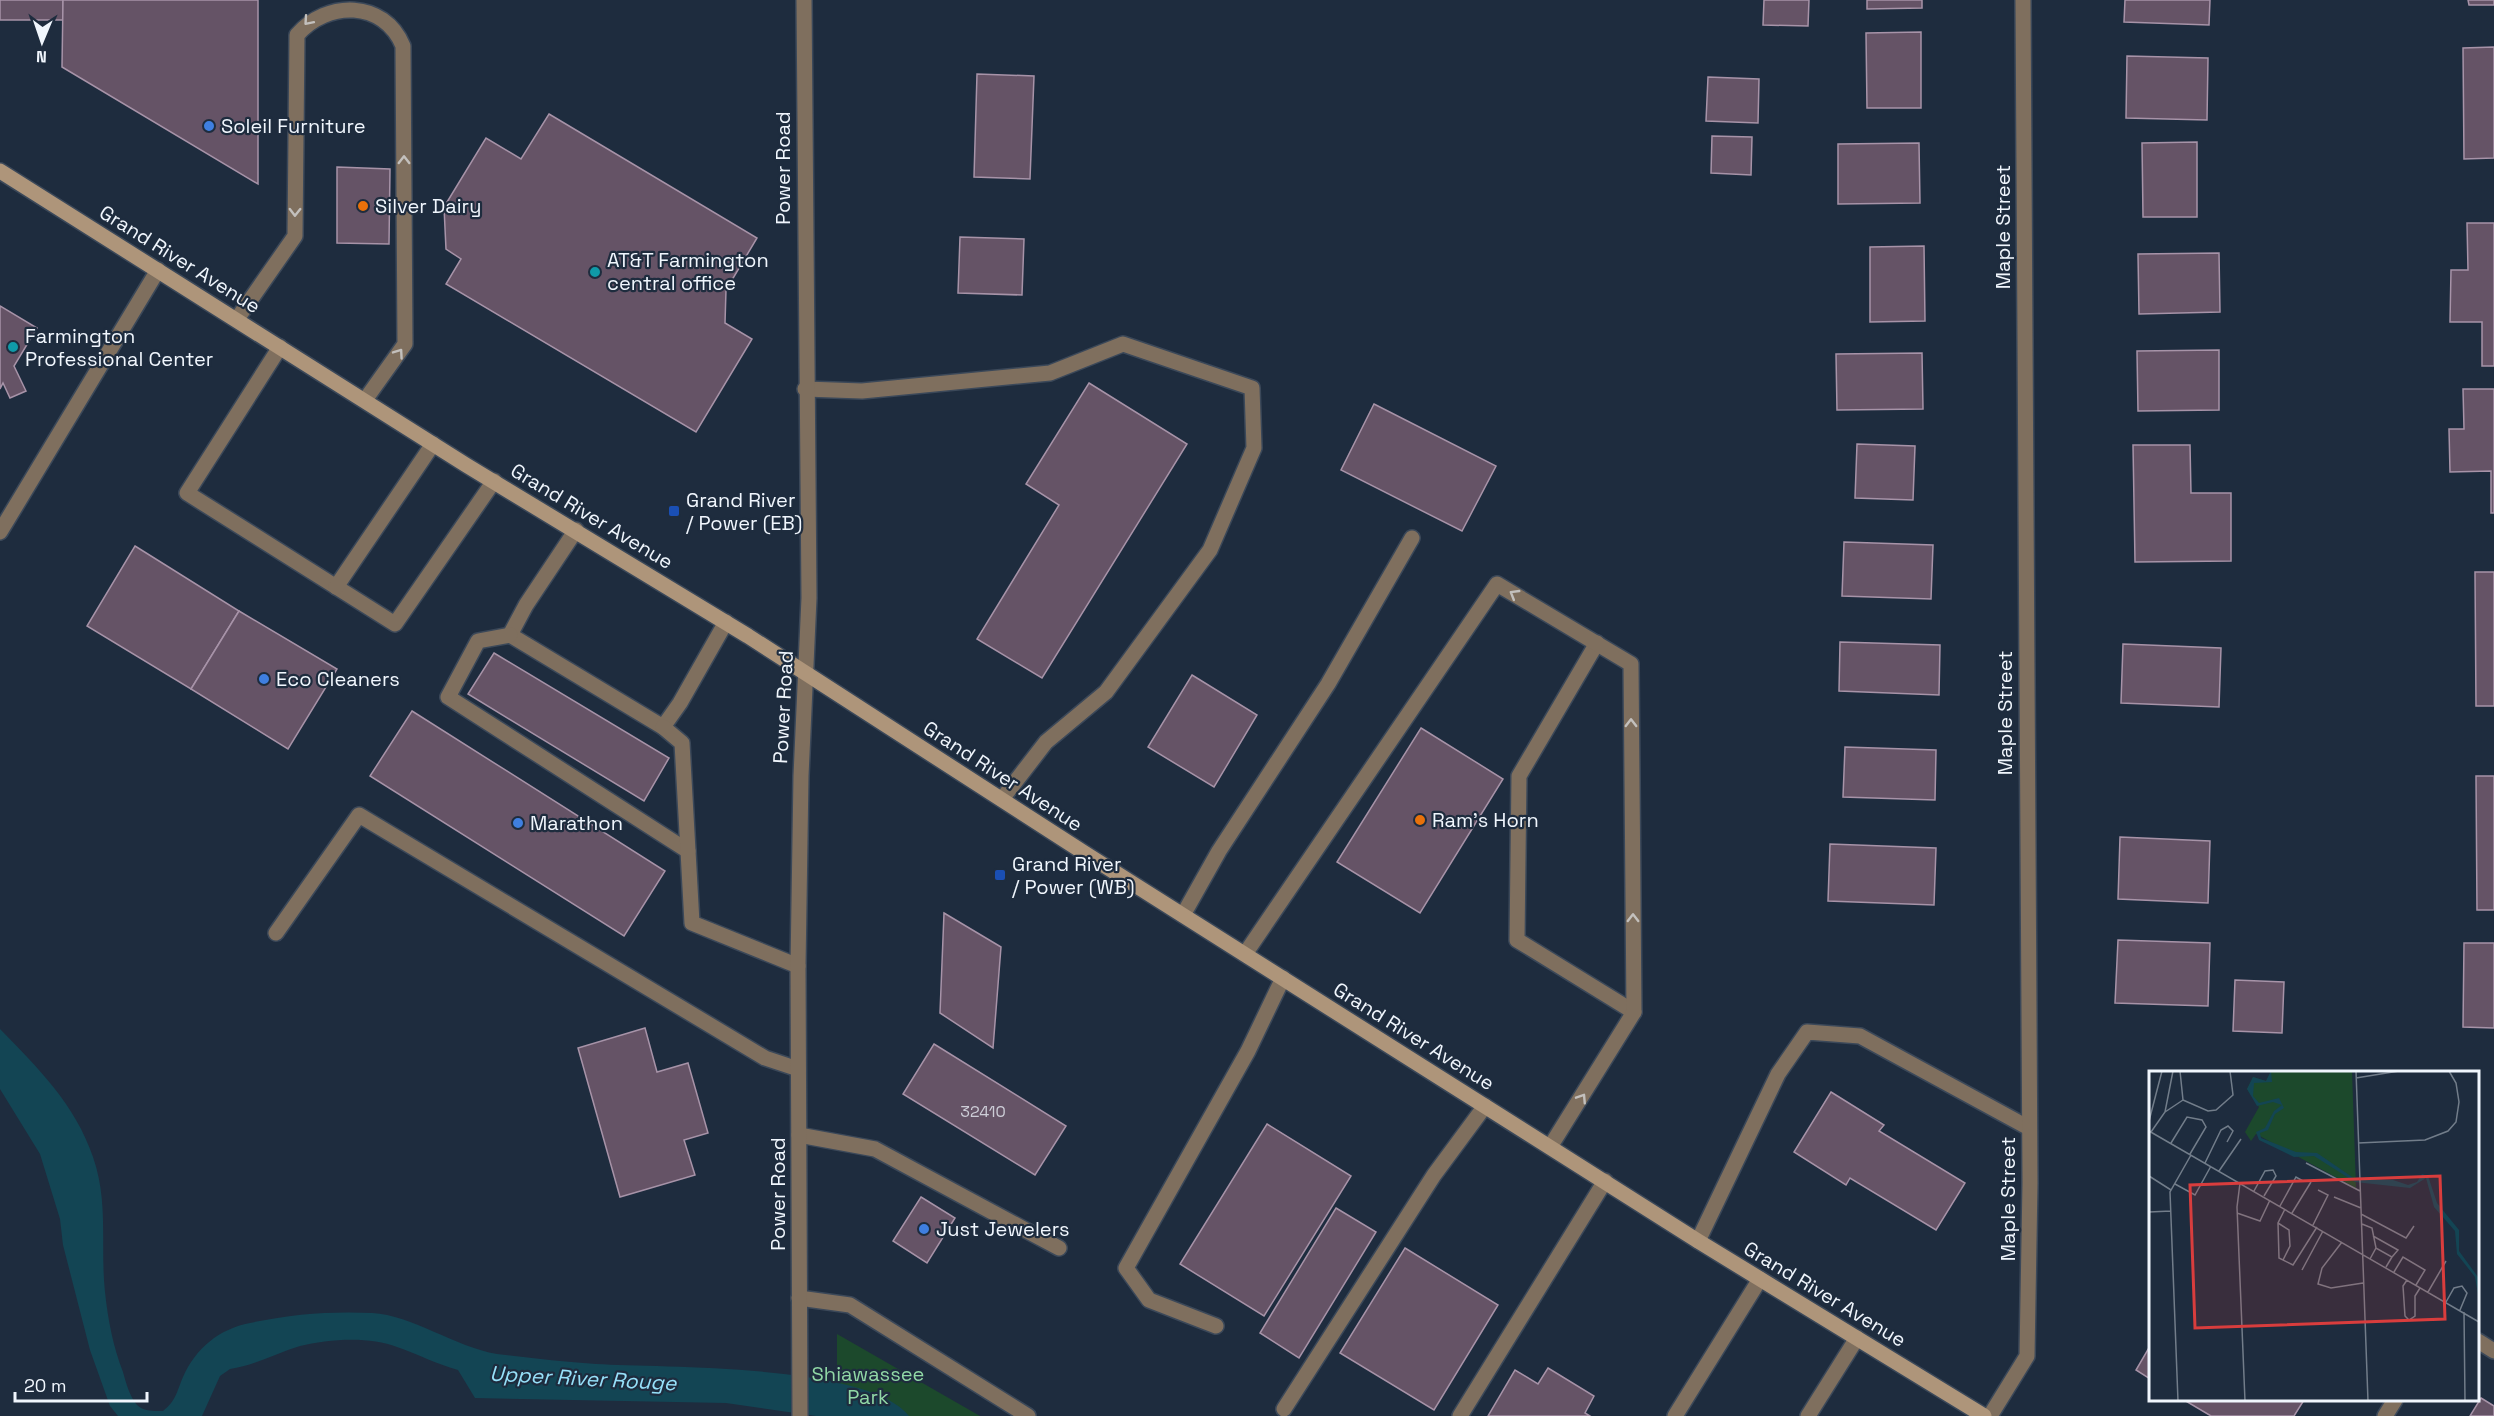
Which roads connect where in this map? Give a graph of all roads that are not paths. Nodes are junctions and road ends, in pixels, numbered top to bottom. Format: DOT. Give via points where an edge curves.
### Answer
graph roads {
  1 [pos="804,0"];
  2 [pos="2023,0"];
  3 [pos="0,171"];
  4 [pos="158,270"];
  5 [pos="237,319"];
  6 [pos="280,347"];
  7 [pos="805,389"];
  8 [pos="365,400"];
  9 [pos="433,444"];
  10 [pos="494,481"];
  11 [pos="576,530"];
  12 [pos="0,532"];
  13 [pos="1412,538"];
  14 [pos="336,587"];
  15 [pos="726,622"];
  16 [pos="510,635"];
  17 [pos="1597,643"];
  18 [pos="807,674"];
  19 [pos="663,728"];
  20 [pos="1002,799"];
  21 [pos="688,851"];
  22 [pos="1183,915"];
  23 [pos="276,933"];
  24 [pos="1245,954"];
  25 [pos="798,966"];
  26 [pos="1283,978"];
  27 [pos="1634,1012"];
  28 [pos="798,1069"];
  29 [pos="1485,1106"];
  30 [pos="2029,1128"];
  31 [pos="799,1135"];
  32 [pos="1550,1147"];
  33 [pos="1605,1181"];
  34 [pos="1698,1241"];
  35 [pos="1059,1248"];
  36 [pos="1760,1279"];
  37 [pos="800,1298"];
  38 [pos="1215,1326"];
  39 [pos="1857,1338"];
  40 [pos="2479,1342"];
  41 [pos="2494,1350"];
  42 [pos="2394,1401"];
  43 [pos="1284,1409"];
  44 [pos="800,1416"];
  45 [pos="1028,1416"];
  46 [pos="1460,1416"];
  47 [pos="1675,1416"];
  48 [pos="1808,1416"];
  49 [pos="1984,1416"];
  50 [pos="1990,1416"];
  51 [pos="2385,1416"];
  1 -- 7 [label="street, Power Road"];
  2 -- 30 [label="street, Maple Street"];
  3 -- 4 [label="main road, Grand River Avenue"];
  4 -- 5 [label="main road, Grand River Avenue"];
  4 -- 12 [label="street"];
  5 -- 6 [label="main road, Grand River Avenue"];
  8 -- 5 [label="street, one-way" via="405,344 405,332 403,46 389,19 364,3 333,3 306,21 297,36 295,236"];
  6 -- 8 [label="main road, Grand River Avenue"];
  6 -- 14 [label="street" via="187,493"];
  7 -- 18 [label="street, Power Road"];
  7 -- 20 [label="street" via="862,391 1050,373 1123,344 1252,388 1254,448 1210,550 1106,692 1046,742"];
  8 -- 9 [label="main road, Grand River Avenue"];
  9 -- 10 [label="main road, Grand River Avenue"];
  9 -- 14 [label="street"];
  10 -- 11 [label="main road, Grand River Avenue"];
  10 -- 14 [label="street" via="395,624"];
  11 -- 15 [label="main road, Grand River Avenue"];
  11 -- 16 [label="street"];
  13 -- 22 [label="street" via="1328,684 1219,850"];
  15 -- 18 [label="main road, Grand River Avenue"];
  15 -- 19 [label="street"];
  16 -- 19 [label="street"];
  16 -- 21 [label="street" via="478,641 448,697"];
  17 -- 24 [label="street, one-way" via="1497,584"];
  27 -- 17 [label="street, one-way" via="1631,664"];
  17 -- 27 [label="street" via="1519,776 1518,940"];
  18 -- 20 [label="main road, Grand River Avenue"];
  18 -- 25 [label="street, Power Road"];
  19 -- 21 [label="street" via="682,743"];
  20 -- 22 [label="main road, Grand River Avenue"];
  21 -- 25 [label="street" via="692,923"];
  22 -- 24 [label="main road, Grand River Avenue"];
  23 -- 28 [label="street" via="359,815 765,1058"];
  24 -- 26 [label="main road, Grand River Avenue"];
  25 -- 28 [label="street, Power Road"];
  26 -- 29 [label="main road, Grand River Avenue"];
  26 -- 38 [label="street" via="1248,1052 1126,1268 1149,1300"];
  32 -- 27 [label="street, one-way"];
  28 -- 31 [label="street, Power Road"];
  29 -- 32 [label="main road, Grand River Avenue"];
  29 -- 43 [label="street" via="1434,1175"];
  30 -- 34 [label="street" via="1860,1036 1807,1032 1778,1074"];
  30 -- 50 [label="street, Maple Street" via="2027,1356"];
  31 -- 35 [label="street" via="875,1149"];
  31 -- 37 [label="street, Power Road"];
  32 -- 33 [label="main road, Grand River Avenue"];
  33 -- 34 [label="main road, Grand River Avenue"];
  33 -- 46 [label="street"];
  34 -- 36 [label="main road, Grand River Avenue"];
  36 -- 39 [label="main road, Grand River Avenue"];
  36 -- 47 [label="street"];
  37 -- 44 [label="street, Power Road"];
  37 -- 45 [label="street" via="850,1305"];
  39 -- 48 [label="street"];
  39 -- 49 [label="main road, Grand River Avenue"];
  40 -- 41 [label="street"];
  42 -- 51 [label="street"];
}
